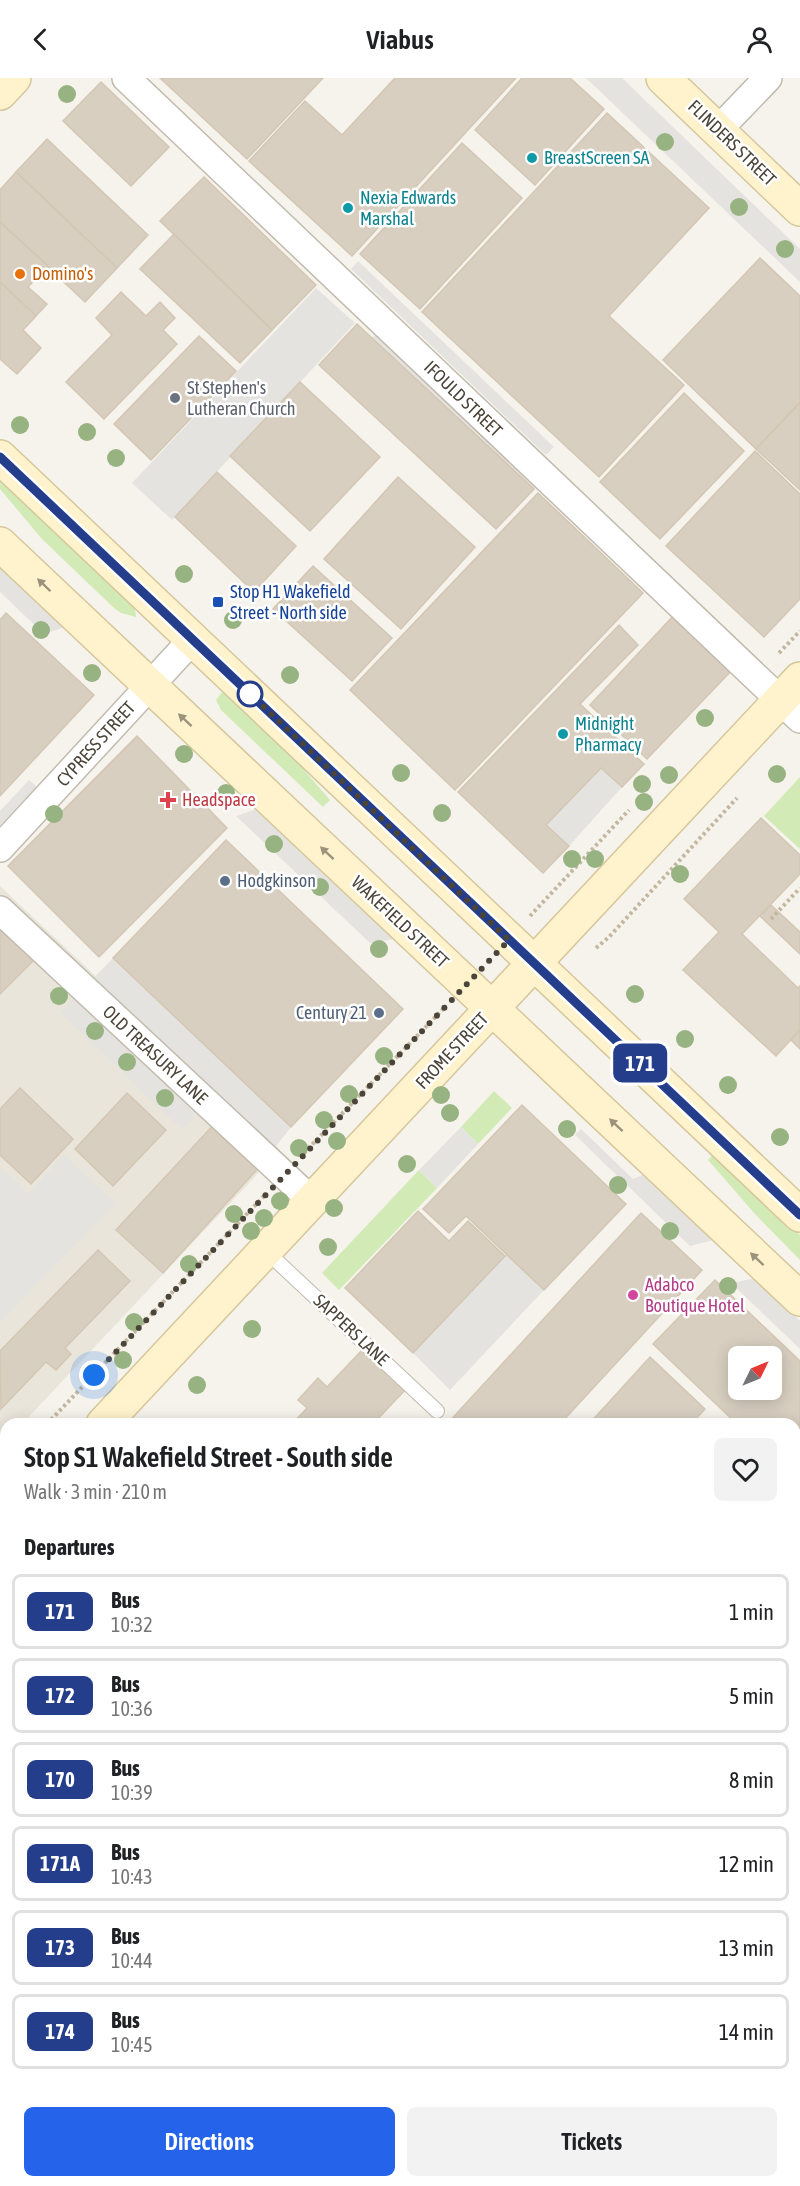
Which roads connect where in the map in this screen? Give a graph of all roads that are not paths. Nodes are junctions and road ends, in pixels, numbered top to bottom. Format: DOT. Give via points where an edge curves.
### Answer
graph roads {
  1 [pos="14,78"];
  2 [pos="126,78"];
  3 [pos="663,78"];
  4 [pos="768,78"];
  5 [pos="0,93"];
  6 [pos="718,130"];
  7 [pos="800,208"];
  8 [pos="0,457"];
  9 [pos="0,544"];
  10 [pos="192,640"];
  11 [pos="149,685"];
  12 [pos="793,700"];
  13 [pos="0,848"];
  14 [pos="0,910"];
  15 [pos="535,964"];
  16 [pos="492,1009"];
  17 [pos="311,1200"];
  18 [pos="800,1215"];
  19 [pos="265,1250"];
  20 [pos="800,1299"];
  21 [pos="437,1411"];
  22 [pos="109,1418"];
  1 -- 5 [label="main road"];
  2 -- 12 [label="street, IFOULD STREET" via="756,677"];
  3 -- 6 [label="main road, FLINDERS STREET"];
  4 -- 6 [label="street"];
  6 -- 7 [label="main road, FLINDERS STREET"];
  8 -- 10 [label="main road"];
  11 -- 9 [label="main road, WAKEFIELD STREET, one-way"];
  10 -- 11 [label="street, CYPRESS STREET"];
  10 -- 15 [label="main road"];
  11 -- 13 [label="street, CYPRESS STREET"];
  16 -- 11 [label="main road, WAKEFIELD STREET, one-way"];
  12 -- 15 [label="main road, FROME STREET"];
  14 -- 17 [label="street, OLD TREASURY LANE"];
  15 -- 16 [label="main road, FROME STREET"];
  15 -- 18 [label="main road"];
  16 -- 17 [label="main road, FROME STREET"];
  20 -- 16 [label="main road, WAKEFIELD STREET, one-way"];
  17 -- 19 [label="main road, FROME STREET"];
  19 -- 21 [label="lane, SAPPERS LANE"];
  19 -- 22 [label="main road, FROME STREET"];
}
